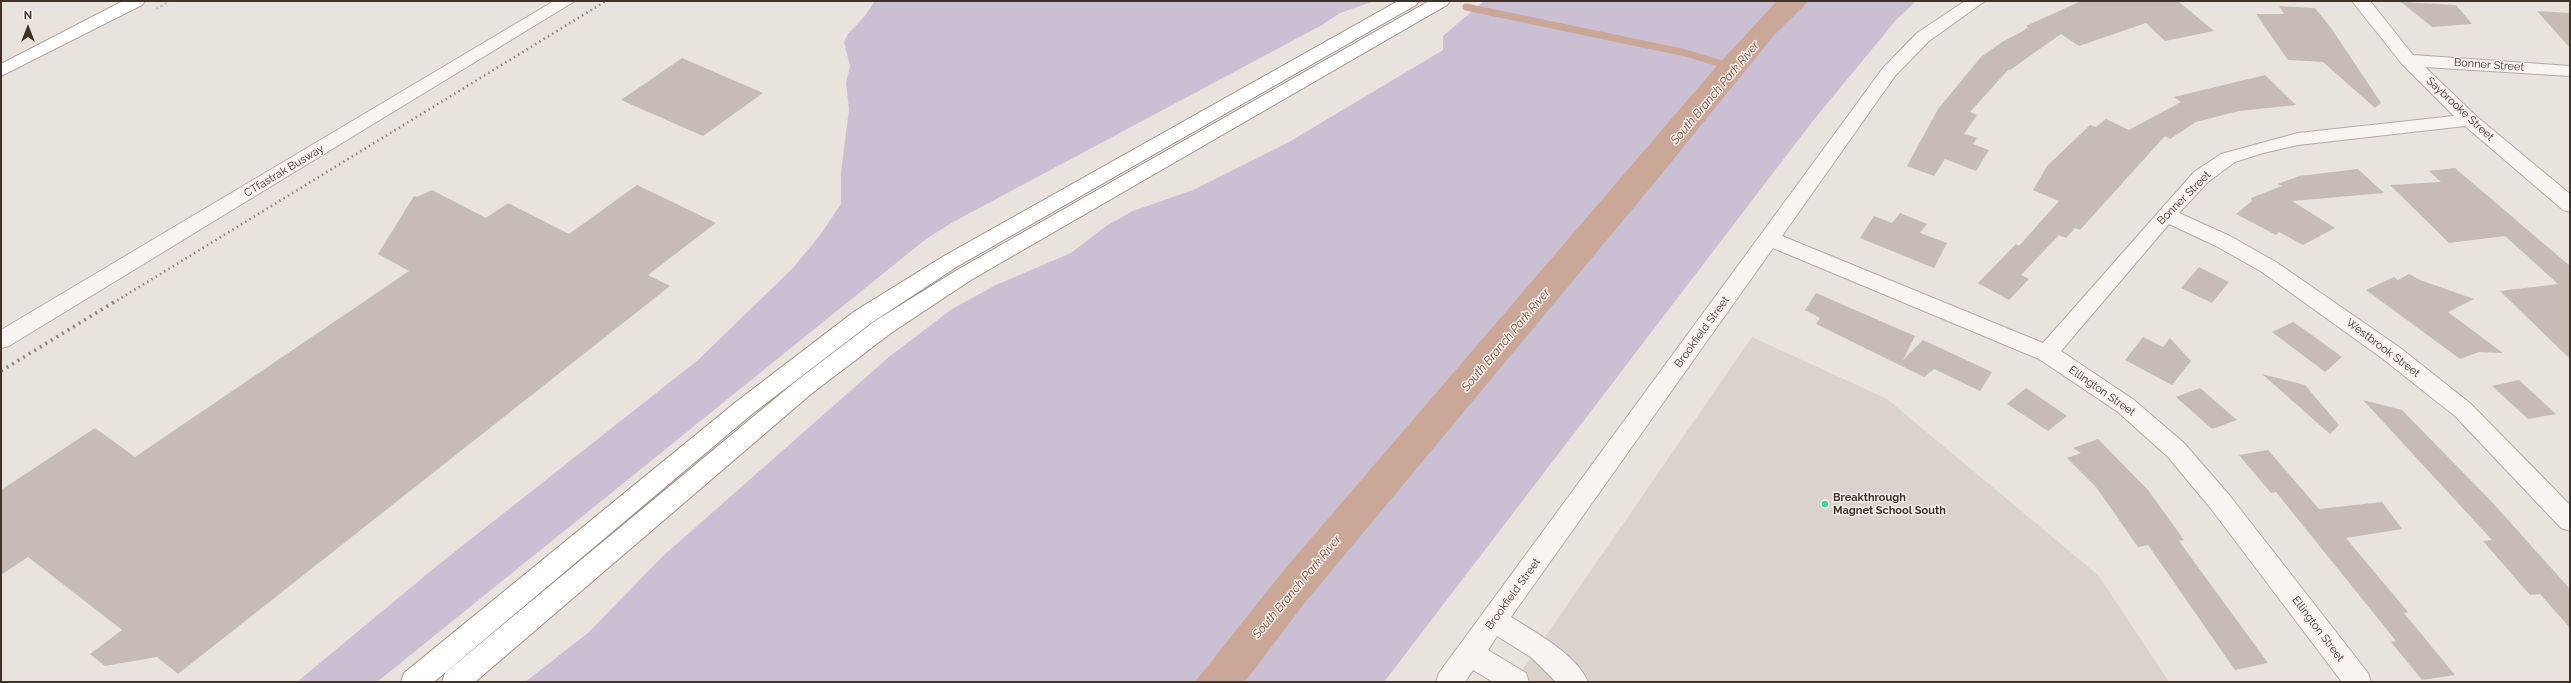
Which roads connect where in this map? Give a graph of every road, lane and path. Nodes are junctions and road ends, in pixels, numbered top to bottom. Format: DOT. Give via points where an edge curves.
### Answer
graph roads {
  1 [pos="136,1"];
  2 [pos="566,1"];
  3 [pos="1410,1"];
  4 [pos="1441,1"];
  5 [pos="1976,1"];
  6 [pos="2362,1"];
  7 [pos="2408,60"];
  8 [pos="1,71"];
  9 [pos="2570,71"];
  10 [pos="2469,120"];
  11 [pos="2570,205"];
  12 [pos="2166,215"];
  13 [pos="1770,239"];
  14 [pos="1,340"];
  15 [pos="2047,354"];
  16 [pos="2570,521"];
  17 [pos="1494,620"];
  18 [pos="1470,653"];
  19 [pos="414,682"];
  20 [pos="455,682"];
  21 [pos="1449,682"];
  22 [pos="1516,682"];
  23 [pos="1575,682"];
  24 [pos="2358,682"];
  1 -- 8 [label="main road"];
  2 -- 14 [label="street, CTfastrak Busway"];
  3 -- 19 [label="main road" via="951,261 869,313 744,408"];
  4 -- 20 [label="main road" via="964,275 883,327 798,392"];
  5 -- 13 [label="street, Brookfield Street" via="1933,29 1905,54 1882,82"];
  6 -- 7 [label="street, Saybrooke Street"];
  7 -- 9 [label="street, Bonner Street"];
  7 -- 10 [label="street, Saybrooke Street"];
  10 -- 11 [label="street, Saybrooke Street"];
  10 -- 12 [label="street, Bonner Street" via="2298,139 2259,148 2228,158 2202,177"];
  12 -- 15 [label="street, Bonner Street"];
  12 -- 16 [label="street, Westbrook Street" via="2223,241 2269,268 2391,353 2463,410"];
  13 -- 15 [label="street, Ellington Street"];
  13 -- 17 [label="street, Brookfield Street"];
  15 -- 24 [label="street, Ellington Street" via="2126,406 2176,450 2226,509"];
  17 -- 18 [label="street, Brookfield Street"];
  17 -- 23 [label="street" via="1541,650"];
  18 -- 21 [label="street, Brookfield Street"];
  18 -- 22 [label="street"];
}
